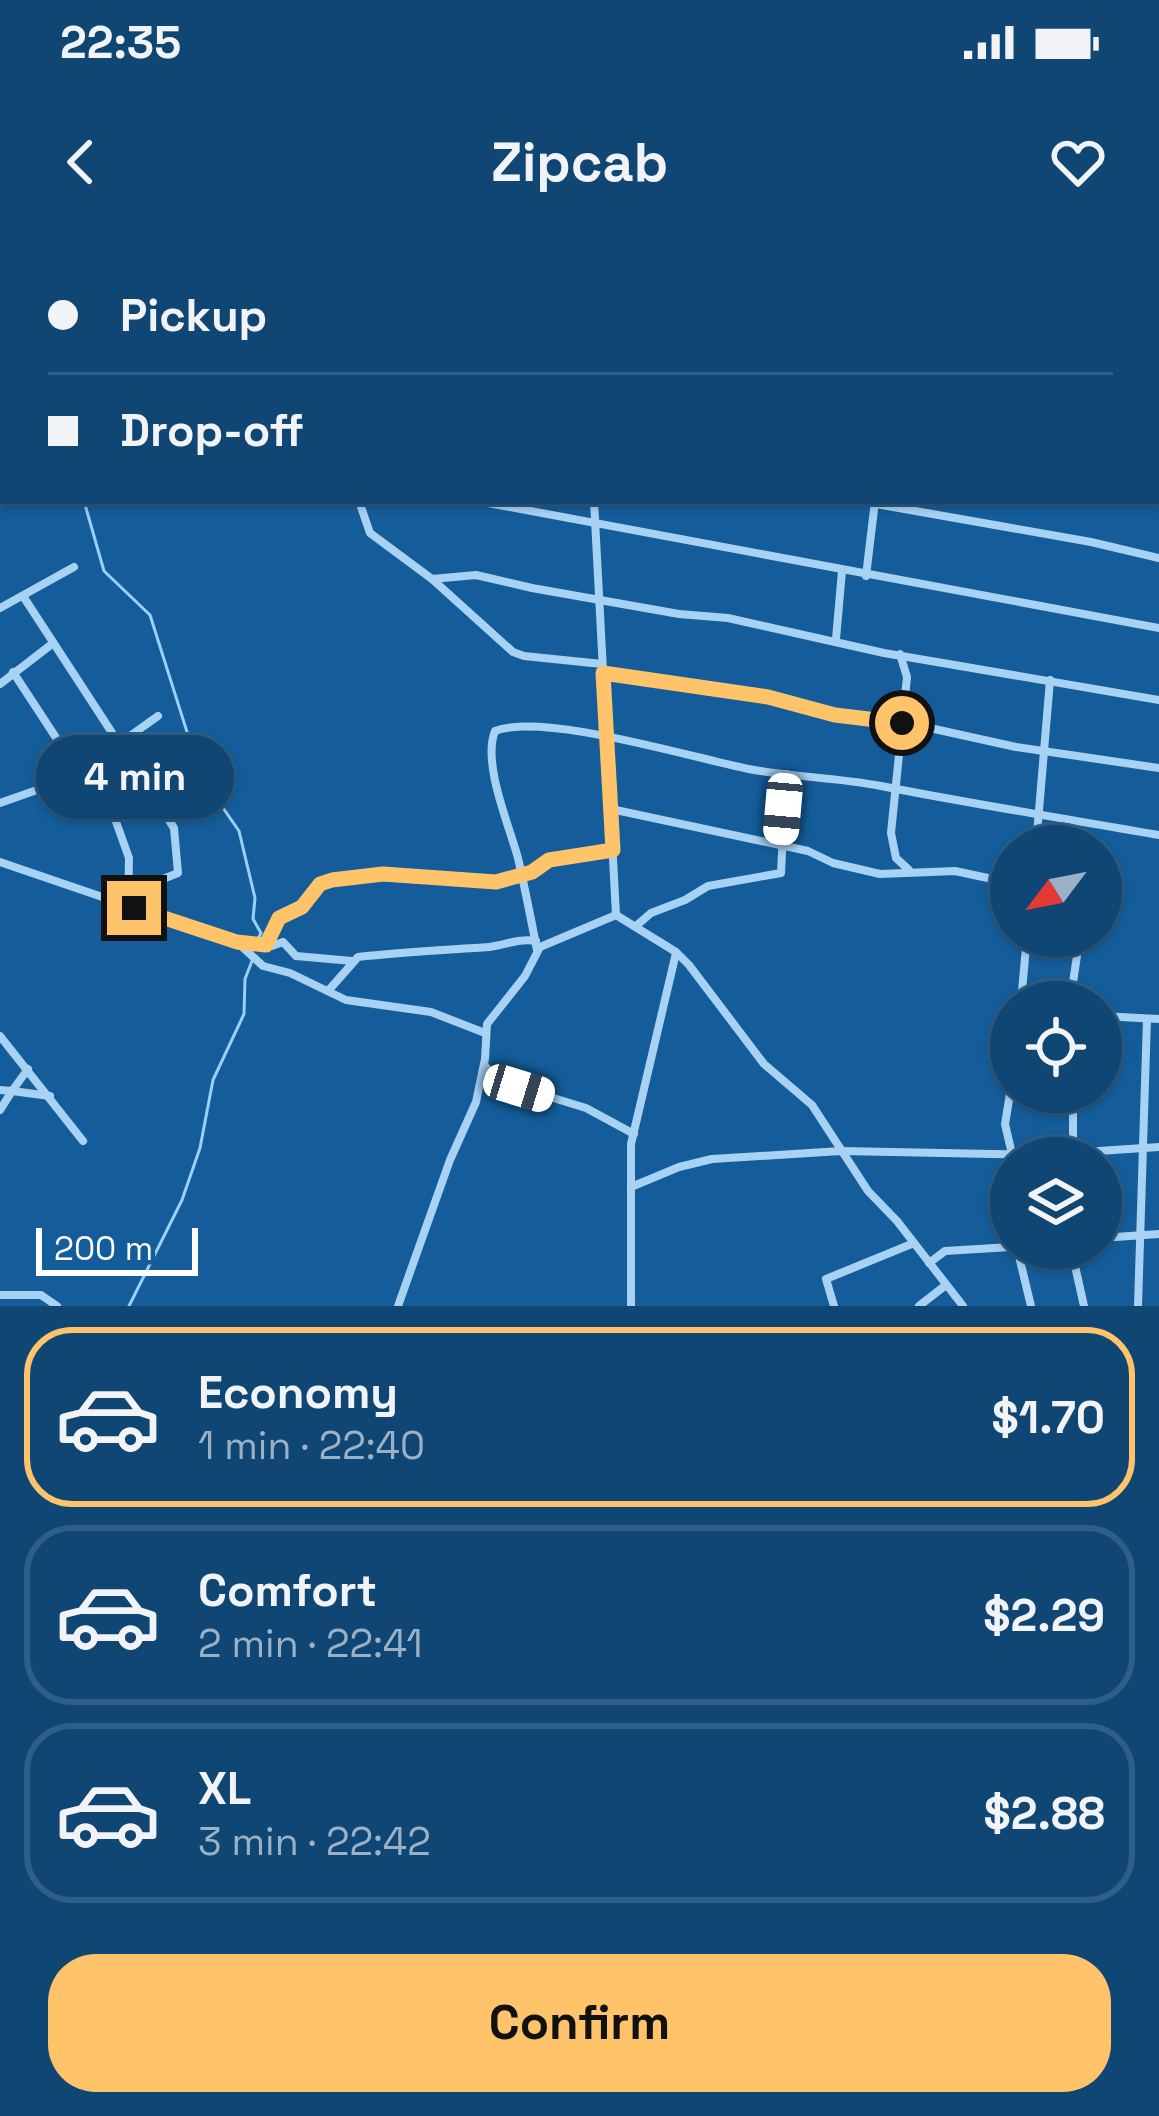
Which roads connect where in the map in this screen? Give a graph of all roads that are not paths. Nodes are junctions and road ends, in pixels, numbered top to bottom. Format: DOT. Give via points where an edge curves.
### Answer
graph roads {
  1 [pos="360,504"];
  2 [pos="492,504"];
  3 [pos="594,504"];
  4 [pos="875,504"];
  5 [pos="886,504"];
  6 [pos="596,525"];
  7 [pos="1159,558"];
  8 [pos="74,566"];
  9 [pos="842,571"];
  10 [pos="866,576"];
  11 [pos="432,579"];
  12 [pos="23,596"];
  13 [pos="598,598"];
  14 [pos="0,608"];
  15 [pos="1159,628"];
  16 [pos="836,639"];
  17 [pos="52,644"];
  18 [pos="900,654"];
  19 [pos="603,669"];
  20 [pos="4,676"];
  21 [pos="1051,680"];
  22 [pos="1159,700"];
  23 [pos="158,716"];
  24 [pos="902,723"];
  25 [pos="608,738"];
  26 [pos="118,745"];
  27 [pos="1044,751"];
  28 [pos="1159,768"];
  29 [pos="81,772"];
  30 [pos="786,774"];
  31 [pos="894,789"];
  32 [pos="0,803"];
  33 [pos="611,809"];
  34 [pos="1039,814"];
  35 [pos="1038,825"];
  36 [pos="1159,835"];
  37 [pos="780,845"];
  38 [pos="613,850"];
  39 [pos="0,862"];
  40 [pos="910,871"];
  41 [pos="522,875"];
  42 [pos="990,878"];
  43 [pos="130,880"];
  44 [pos="128,905"];
  45 [pos="616,915"];
  46 [pos="636,926"];
  47 [pos="237,942"];
  48 [pos="266,945"];
  49 [pos="536,946"];
  50 [pos="676,952"];
  51 [pos="352,961"];
  52 [pos="328,991"];
  53 [pos="1122,1017"];
  54 [pos="1147,1019"];
  55 [pos="1159,1019"];
  56 [pos="485,1033"];
  57 [pos="0,1036"];
  58 [pos="484,1065"];
  59 [pos="28,1069"];
  60 [pos="0,1090"];
  61 [pos="12,1091"];
  62 [pos="50,1096"];
  63 [pos="0,1110"];
  64 [pos="634,1134"];
  65 [pos="83,1141"];
  66 [pos="1140,1148"];
  67 [pos="1159,1148"];
  68 [pos="1122,1149"];
  69 [pos="841,1151"];
  70 [pos="990,1154"];
  71 [pos="631,1187"];
  72 [pos="1159,1234"];
  73 [pos="1141,1235"];
  74 [pos="1122,1236"];
  75 [pos="914,1243"];
  76 [pos="990,1249"];
  77 [pos="929,1264"];
  78 [pos="1020,1269"];
  79 [pos="1076,1269"];
  80 [pos="946,1286"];
  81 [pos="0,1295"];
  82 [pos="400,1302"];
  83 [pos="56,1306"];
  84 [pos="413,1306"];
  85 [pos="631,1306"];
  86 [pos="834,1306"];
  87 [pos="919,1306"];
  88 [pos="963,1306"];
  89 [pos="1031,1306"];
  90 [pos="1084,1306"];
  91 [pos="1138,1306"];
  1 -- 11 [label="street" via="370,533"];
  2 -- 6 [label="street"];
  3 -- 6 [label="street"];
  4 -- 10 [label="street"];
  5 -- 7 [label="street"];
  6 -- 9 [label="street"];
  6 -- 13 [label="street"];
  8 -- 12 [label="street"];
  9 -- 10 [label="street"];
  9 -- 16 [label="street"];
  10 -- 15 [label="street"];
  11 -- 13 [label="street" via="472,574"];
  11 -- 19 [label="street" via="516,654"];
  12 -- 14 [label="street"];
  12 -- 17 [label="street"];
  13 -- 16 [label="street"];
  13 -- 19 [label="street"];
  16 -- 18 [label="street"];
  17 -- 20 [label="street"];
  17 -- 26 [label="street"];
  18 -- 21 [label="street"];
  18 -- 24 [label="street" via="907,672"];
  19 -- 24 [label="street"];
  19 -- 25 [label="street"];
  20 -- 29 [label="street"];
  21 -- 22 [label="street"];
  21 -- 27 [label="street"];
  23 -- 26 [label="street"];
  24 -- 27 [label="street"];
  24 -- 31 [label="street"];
  25 -- 30 [label="street"];
  25 -- 33 [label="street"];
  25 -- 41 [label="street" via="520,726 492,733 499,797"];
  26 -- 29 [label="street"];
  26 -- 43 [label="street" via="172,822 180,866 171,878"];
  27 -- 28 [label="street"];
  27 -- 34 [label="street"];
  29 -- 32 [label="street"];
  29 -- 43 [label="street" via="111,805"];
  30 -- 31 [label="street"];
  30 -- 37 [label="street"];
  31 -- 34 [label="street"];
  31 -- 40 [label="street" via="895,855"];
  33 -- 37 [label="street"];
  33 -- 38 [label="street"];
  34 -- 35 [label="street"];
  34 -- 36 [label="street"];
  37 -- 40 [label="street" via="880,874"];
  37 -- 46 [label="street" via="779,875 708,886"];
  38 -- 41 [label="street" via="549,860"];
  38 -- 45 [label="street"];
  39 -- 44 [label="street"];
  40 -- 42 [label="street"];
  41 -- 48 [label="street" via="493,883 383,874 332,880 279,918"];
  41 -- 49 [label="street"];
  43 -- 44 [label="street"];
  44 -- 47 [label="street"];
  45 -- 46 [label="street"];
  45 -- 49 [label="street"];
  46 -- 50 [label="street"];
  47 -- 48 [label="street"];
  47 -- 52 [label="street" via="263,966"];
  48 -- 51 [label="street" via="283,942 296,956"];
  49 -- 51 [label="street" via="516,940"];
  49 -- 56 [label="street"];
  50 -- 64 [label="street"];
  50 -- 69 [label="street" via="764,1064 812,1105"];
  51 -- 52 [label="street"];
  52 -- 56 [label="street" via="431,1012"];
  53 -- 54 [label="street"];
  54 -- 55 [label="street"];
  54 -- 66 [label="street"];
  56 -- 58 [label="street"];
  57 -- 59 [label="street"];
  58 -- 64 [label="street" via="501,1082 586,1108"];
  58 -- 82 [label="street"];
  59 -- 61 [label="street"];
  59 -- 62 [label="street"];
  60 -- 61 [label="street"];
  61 -- 62 [label="street"];
  61 -- 63 [label="street"];
  62 -- 65 [label="street"];
  64 -- 71 [label="street"];
  66 -- 67 [label="street"];
  66 -- 68 [label="street"];
  66 -- 73 [label="street"];
  69 -- 70 [label="street"];
  69 -- 71 [label="street" via="712,1159"];
  69 -- 75 [label="street"];
  71 -- 85 [label="street"];
  72 -- 73 [label="street"];
  73 -- 74 [label="street"];
  73 -- 91 [label="street"];
  75 -- 77 [label="street"];
  75 -- 86 [label="street" via="826,1279"];
  76 -- 77 [label="street" via="945,1251"];
  77 -- 80 [label="street"];
  78 -- 89 [label="street"];
  79 -- 90 [label="street"];
  80 -- 87 [label="street"];
  80 -- 88 [label="street"];
  81 -- 83 [label="street" via="41,1294"];
  82 -- 84 [label="street"];
}
